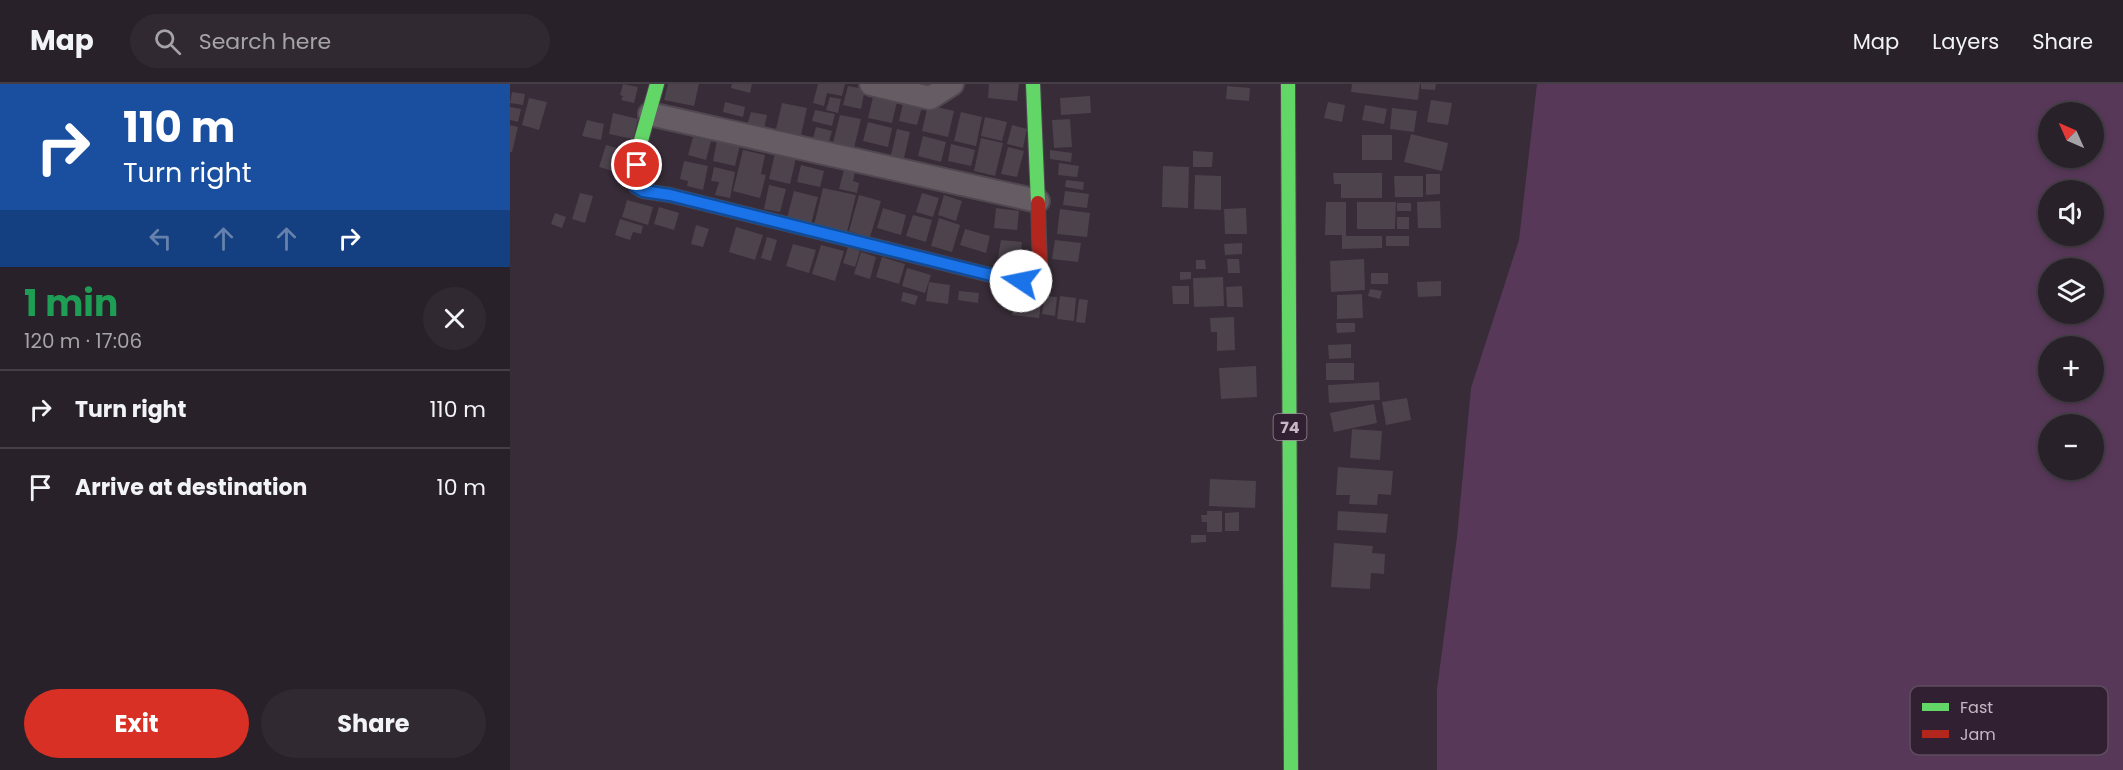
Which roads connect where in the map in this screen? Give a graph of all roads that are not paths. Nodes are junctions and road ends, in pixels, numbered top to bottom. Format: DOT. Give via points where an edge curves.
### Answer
graph roads {
  1 [pos="657,84"];
  2 [pos="871,84"];
  3 [pos="951,84"];
  4 [pos="1033,84"];
  5 [pos="1288,84"];
  6 [pos="650,114"];
  7 [pos="1038,201"];
  8 [pos="1291,770"];
  1 -- 6 [label="main road"];
  2 -- 3 [label="street" via="930,98"];
  4 -- 7 [label="main road"];
  5 -- 8 [label="main road, 74"];
  6 -- 7 [label="street"];
  6 -- 7 [label="main road" via="637,165 636,187 643,191 1011,280 1031,279 1040,267"];
}
